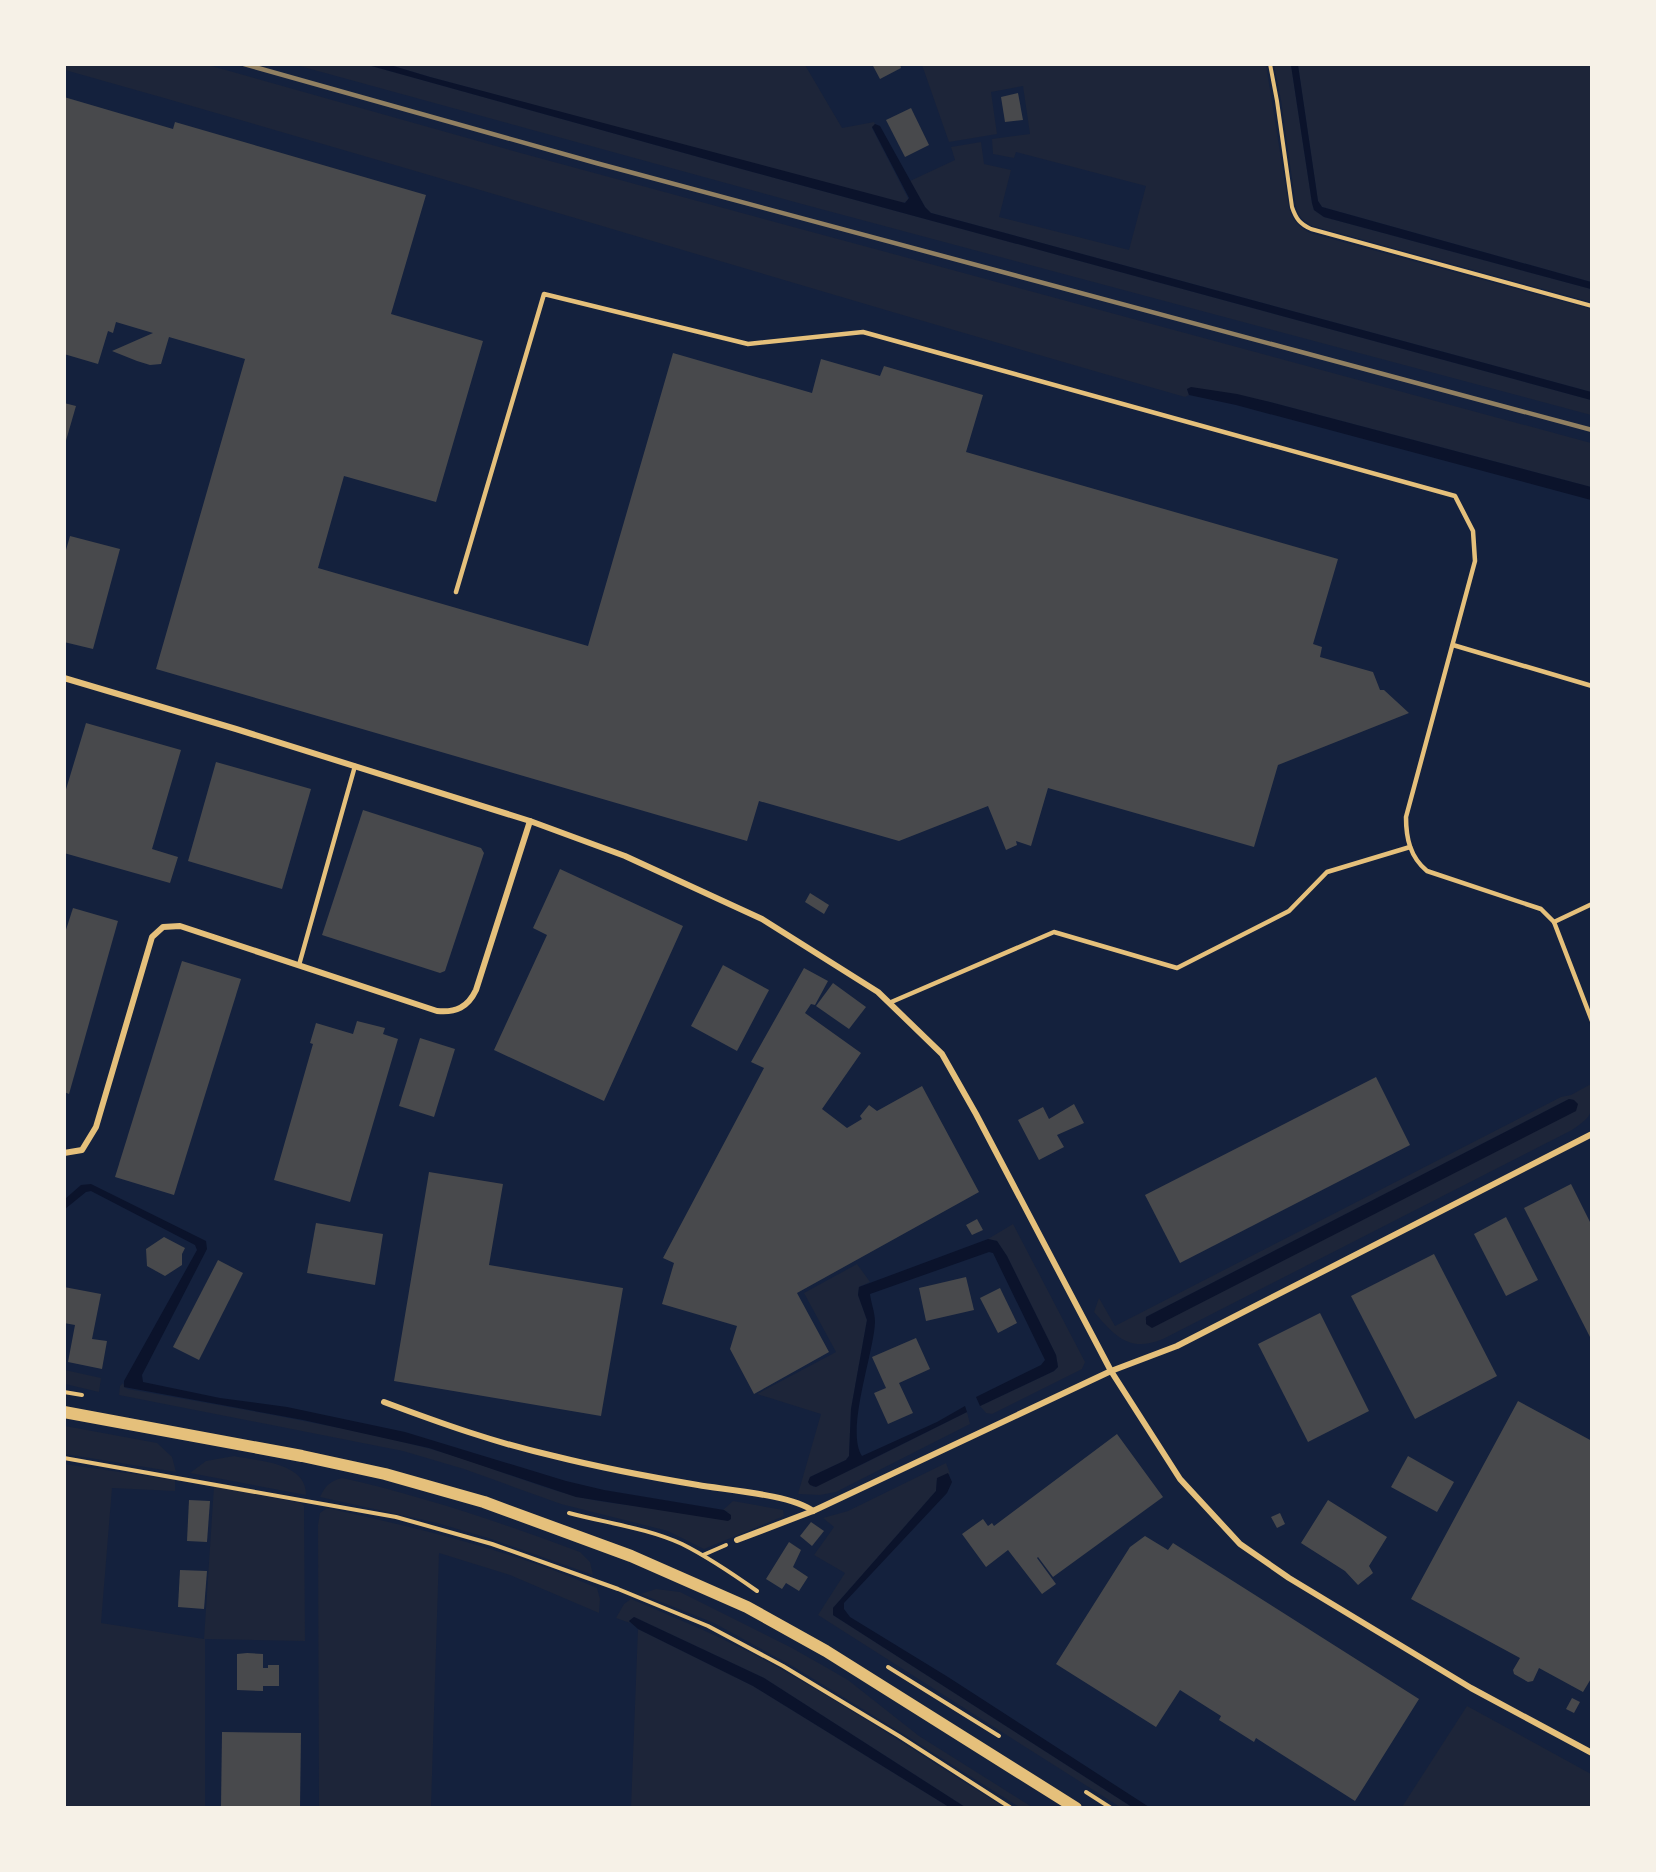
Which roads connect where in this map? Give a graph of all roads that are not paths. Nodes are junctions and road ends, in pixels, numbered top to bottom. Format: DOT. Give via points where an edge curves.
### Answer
graph roads {
  1 [pos="456,592"];
  2 [pos="1453,645"];
  3 [pos="64,678"];
  4 [pos="1592,686"];
  5 [pos="355,766"];
  6 [pos="530,821"];
  7 [pos="1410,847"];
  8 [pos="1592,904"];
  9 [pos="1554,922"];
  10 [pos="299,965"];
  11 [pos="889,1004"];
  12 [pos="1592,1021"];
  13 [pos="1592,1134"];
  14 [pos="64,1153"];
  15 [pos="1111,1371"];
  16 [pos="384,1402"];
  17 [pos="64,1412"];
  18 [pos="813,1511"];
  19 [pos="737,1540"];
  20 [pos="1592,1753"];
  21 [pos="1077,1808"];
  1 -- 2 [label="lane" via="544,294 748,344 863,332 1455,496 1473,531 1476,561"];
  2 -- 4 [label="lane"];
  2 -- 7 [label="lane" via="1406,817"];
  3 -- 5 [label="street"];
  5 -- 6 [label="street"];
  5 -- 10 [label="lane"];
  6 -- 10 [label="street" via="476,990 465,1006 437,1011"];
  6 -- 11 [label="street" via="625,856 762,919 878,992"];
  7 -- 9 [label="lane" via="1417,863 1426,871 1541,909"];
  7 -- 11 [label="lane" via="1327,872 1289,911 1177,968 1054,932"];
  8 -- 9 [label="lane"];
  9 -- 12 [label="lane"];
  10 -- 14 [label="street" via="180,926 163,927 152,937 96,1127 82,1150"];
  11 -- 15 [label="street" via="942,1054"];
  13 -- 15 [label="street" via="1177,1346"];
  15 -- 18 [label="street"];
  15 -- 20 [label="street" via="1180,1479 1240,1544 1471,1688"];
  16 -- 18 [label="street" via="554,1456 786,1500"];
  17 -- 21 [label="main road" via="406,1479 484,1502 631,1556 747,1607 826,1651"];
  18 -- 19 [label="street"];
}
